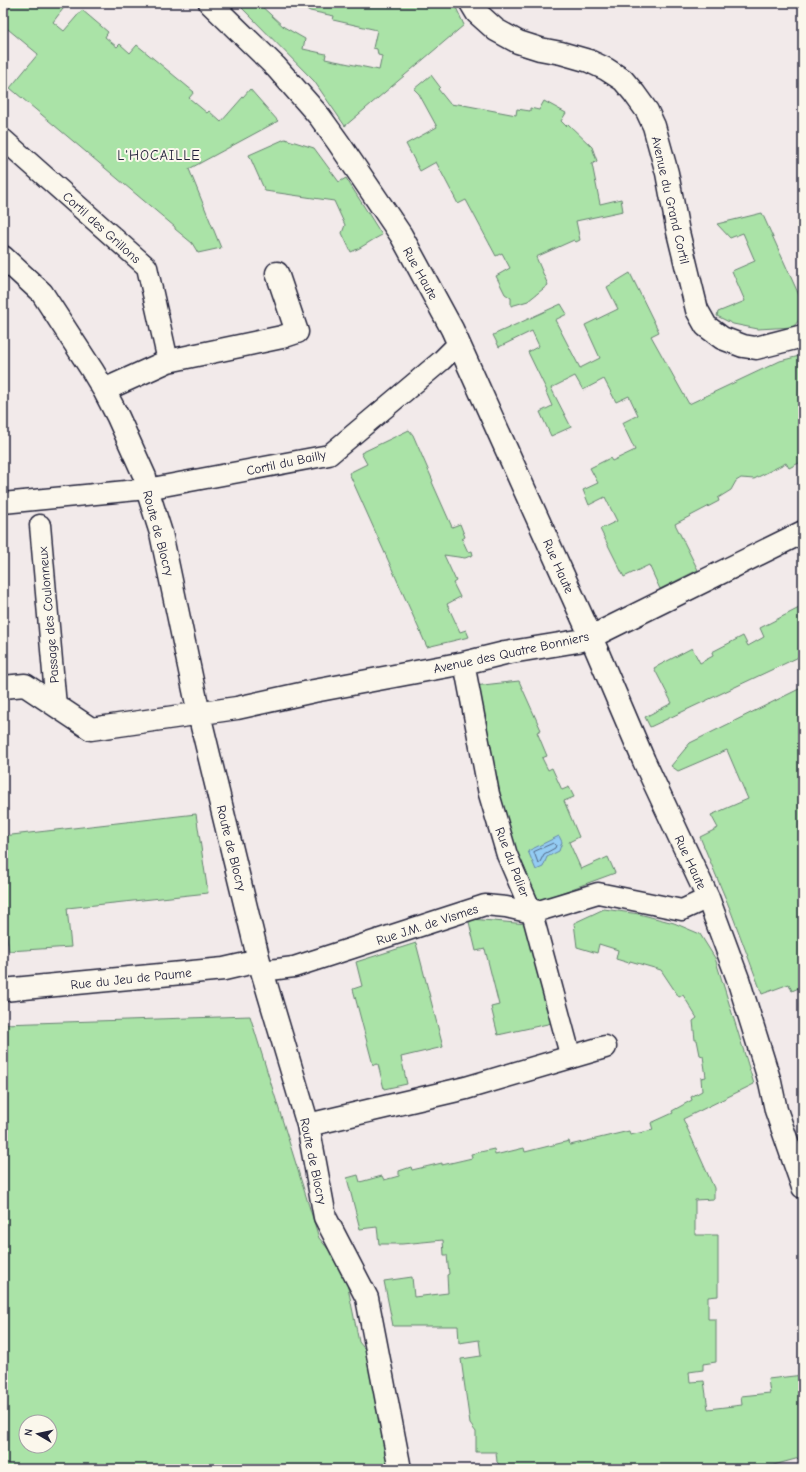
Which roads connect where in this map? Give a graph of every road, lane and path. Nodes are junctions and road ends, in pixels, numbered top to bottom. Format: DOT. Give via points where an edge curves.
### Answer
graph roads {
  1 [pos="210,3"];
  2 [pos="471,3"];
  3 [pos="3,139"];
  4 [pos="3,257"];
  5 [pos="277,273"];
  6 [pos="803,336"];
  7 [pos="458,344"];
  8 [pos="168,361"];
  9 [pos="104,390"];
  10 [pos="146,490"];
  11 [pos="3,503"];
  12 [pos="40,525"];
  13 [pos="803,532"];
  14 [pos="591,637"];
  15 [pos="464,663"];
  16 [pos="3,687"];
  17 [pos="56,706"];
  18 [pos="199,714"];
  19 [pos="708,898"];
  20 [pos="532,913"];
  21 [pos="260,966"];
  22 [pos="3,990"];
  23 [pos="605,1047"];
  24 [pos="571,1058"];
  25 [pos="308,1125"];
  26 [pos="803,1187"];
  27 [pos="400,1469"];
  1 -- 7 [label="street, Rue Haute" via="276,66 320,117 401,235"];
  2 -- 6 [label="street, Avenue du Grand Cortil" via="477,13 496,30 518,42 589,61 606,69 623,80 647,110 667,173 697,310 706,326 722,338 756,348"];
  3 -- 8 [label="street, Cortil des Grillons" via="147,267"];
  4 -- 9 [label="street, Route de Blocry" via="42,293"];
  5 -- 8 [label="street" via="297,332"];
  7 -- 10 [label="street, Cortil du Bailly" via="329,455"];
  7 -- 14 [label="street, Rue Haute"];
  8 -- 9 [label="street"];
  9 -- 10 [label="street, Route de Blocry" via="145,477"];
  10 -- 11 [label="street, Cortil du Bailly"];
  10 -- 18 [label="street, Route de Blocry" via="162,533"];
  12 -- 17 [label="street, Passage des Coulonneux"];
  13 -- 14 [label="street, Avenue des Quatre Bonniers"];
  14 -- 15 [label="street, Avenue des Quatre Bonniers"];
  14 -- 19 [label="street, Rue Haute" via="644,761"];
  15 -- 18 [label="street, Avenue des Quatre Bonniers"];
  15 -- 20 [label="street, Rue du Palier" via="489,794 508,855"];
  16 -- 17 [label="street, Avenue des Quatre Bonniers" via="25,685"];
  17 -- 18 [label="street, Avenue des Quatre Bonniers" via="91,729"];
  18 -- 21 [label="street, Route de Blocry"];
  19 -- 20 [label="street, Rue J.M. de Vismes" via="682,910 598,893"];
  19 -- 26 [label="street, Rue Haute" via="738,979 770,1082 776,1110"];
  20 -- 21 [label="street, Rue J.M. de Vismes" via="485,905 294,967"];
  20 -- 24 [label="street, Rue du Palier"];
  21 -- 22 [label="street, Rue du Jeu de Paume"];
  21 -- 25 [label="street, Route de Blocry"];
  23 -- 24 [label="street"];
  24 -- 25 [label="street" via="466,1088"];
  25 -- 27 [label="street, Route de Blocry" via="325,1217 367,1298"];
}
